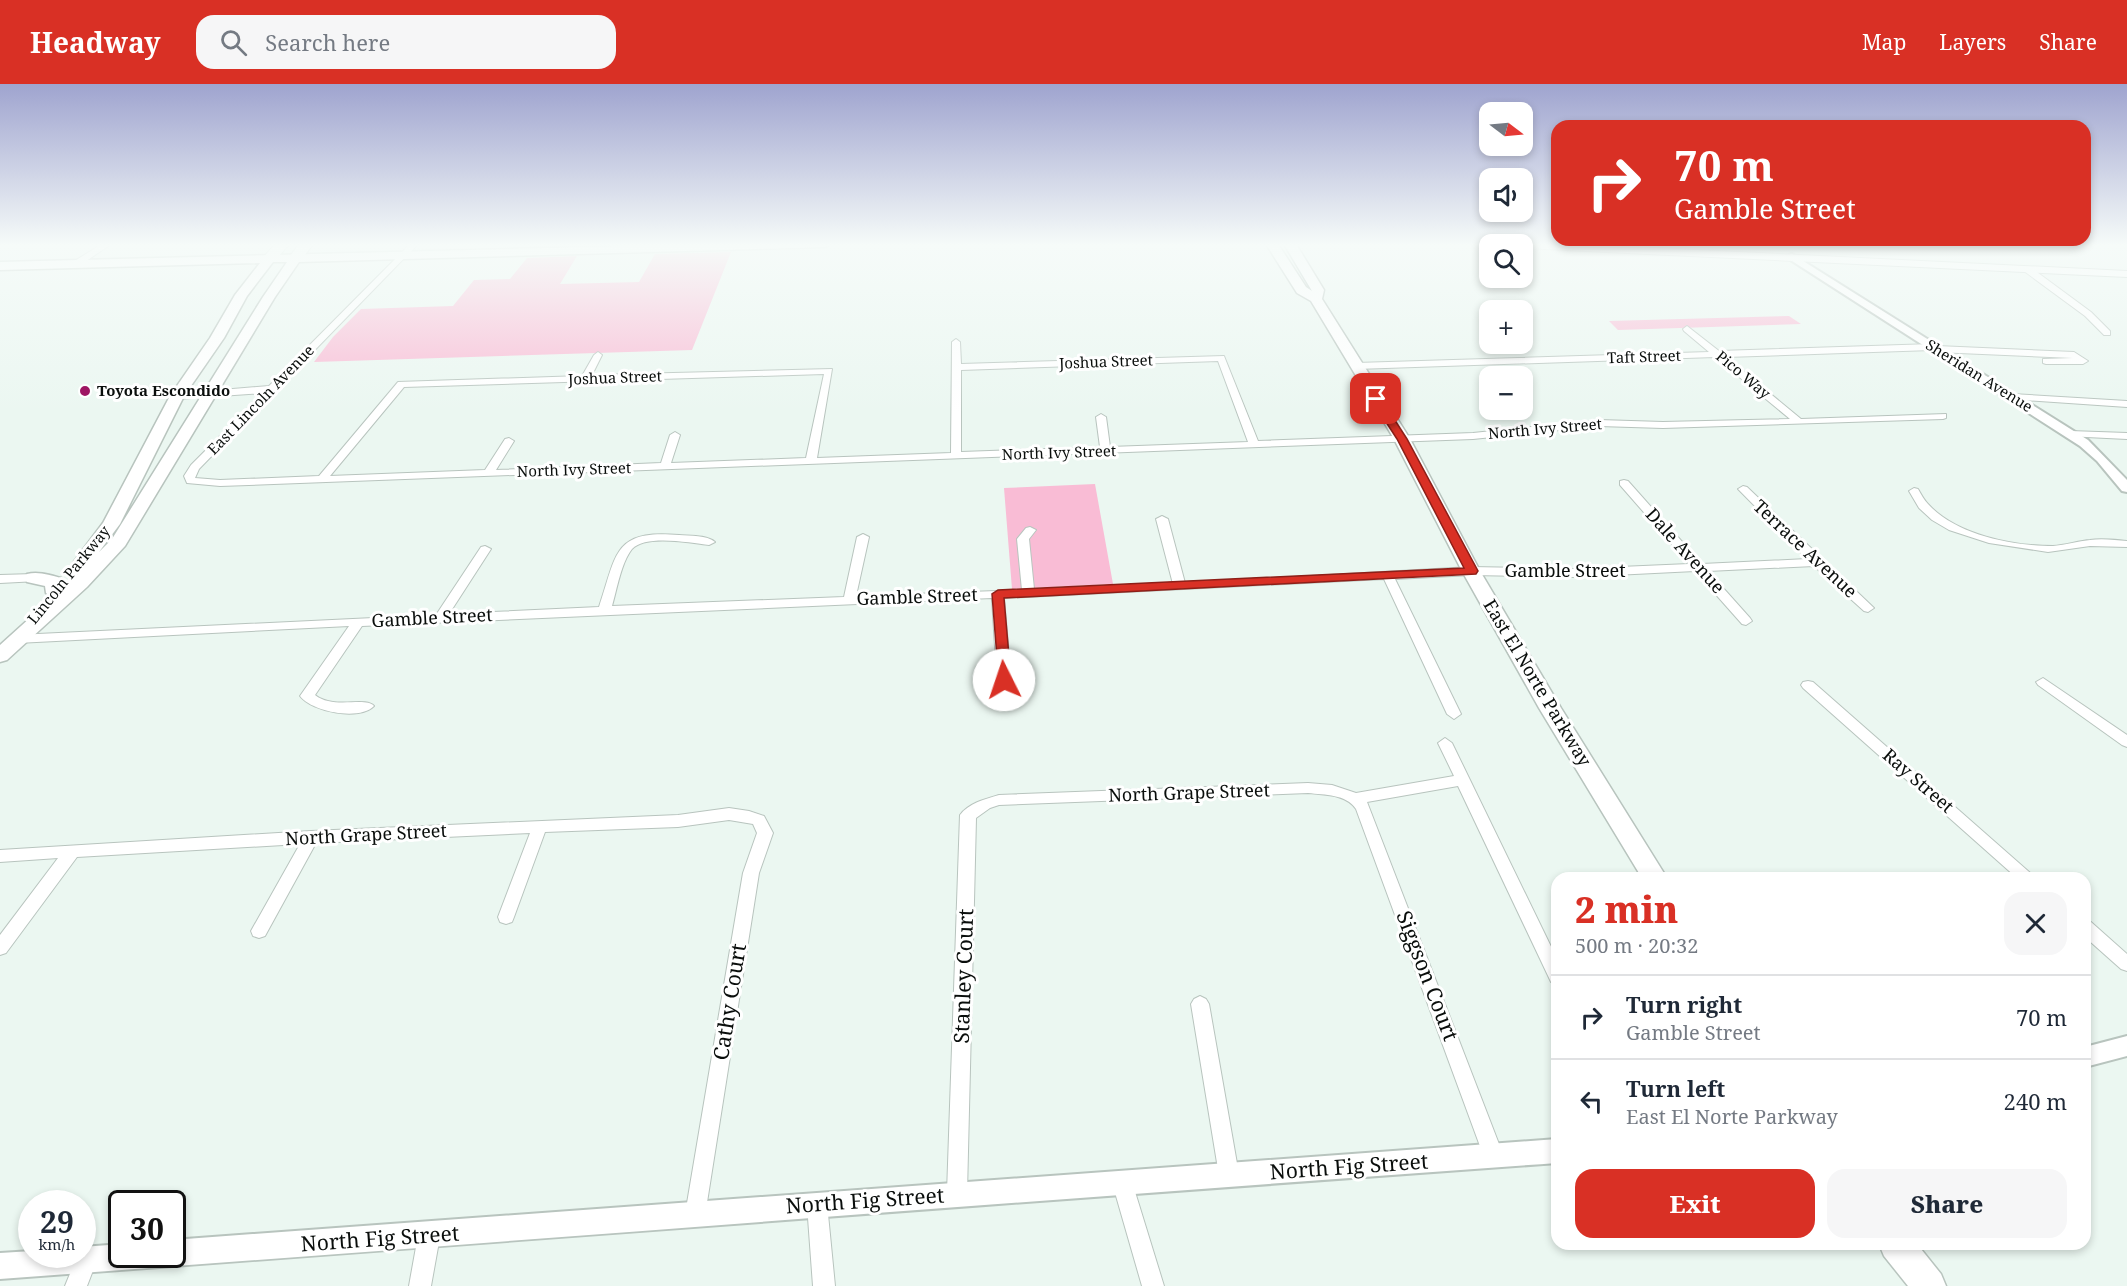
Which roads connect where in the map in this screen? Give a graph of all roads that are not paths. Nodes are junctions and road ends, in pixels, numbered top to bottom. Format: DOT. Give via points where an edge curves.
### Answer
graph roads {
  1 [pos="239,300"];
  2 [pos="266,300"];
  3 [pos="359,300"];
  4 [pos="1317,300"];
  5 [pos="1859,300"];
  6 [pos="2069,300"];
  7 [pos="1687,329"];
  8 [pos="2107,333"];
  9 [pos="956,342"];
  10 [pos="1934,348"];
  11 [pos="1718,354"];
  12 [pos="598,355"];
  13 [pos="2046,361"];
  14 [pos="1356,366"];
  15 [pos="956,367"];
  16 [pos="585,379"];
  17 [pos="273,389"];
  18 [pos="210,394"];
  19 [pos="177,396"];
  20 [pos="2012,397"];
  21 [pos="2127,404"];
  22 [pos="1943,416"];
  23 [pos="1101,417"];
  24 [pos="1799,422"];
  25 [pos="2070,434"];
  26 [pos="675,435"];
  27 [pos="2127,436"];
  28 [pos="1402,439"];
  29 [pos="509,441"];
  30 [pos="1254,445"];
  31 [pos="1106,451"];
  32 [pos="956,456"];
  33 [pos="811,461"];
  34 [pos="195,467"];
  35 [pos="665,467"];
  36 [pos="488,474"];
  37 [pos="322,479"];
  38 [pos="1624,483"];
  39 [pos="2127,488"];
  40 [pos="1743,489"];
  41 [pos="1914,491"];
  42 [pos="1162,519"];
  43 [pos="1030,530"];
  44 [pos="863,537"];
  45 [pos="709,542"];
  46 [pos="2127,544"];
  47 [pos="485,549"];
  48 [pos="1817,562"];
  49 [pos="1701,568"];
  50 [pos="1472,571"];
  51 [pos="1388,576"];
  52 [pos="34,578"];
  53 [pos="0,579"];
  54 [pos="1180,587"];
  55 [pos="1028,593"];
  56 [pos="56,594"];
  57 [pos="998,594"];
  58 [pos="849,600"];
  59 [pos="1868,608"];
  60 [pos="604,610"];
  61 [pos="440,618"];
  62 [pos="1746,621"];
  63 [pos="358,622"];
  64 [pos="17,639"];
  65 [pos="0,656"];
  66 [pos="1004,680"];
  67 [pos="2043,682"];
  68 [pos="1808,685"];
  69 [pos="367,706"];
  70 [pos="1454,714"];
  71 [pos="2127,742"];
  72 [pos="1445,743"];
  73 [pos="1462,780"];
  74 [pos="1356,798"];
  75 [pos="1021,799"];
  76 [pos="732,812"];
  77 [pos="540,826"];
  78 [pos="311,837"];
  79 [pos="71,853"];
  80 [pos="0,856"];
  81 [pos="1652,872"];
  82 [pos="2021,872"];
  83 [pos="506,917"];
  84 [pos="259,931"];
  85 [pos="2091,932"];
  86 [pos="0,948"];
  87 [pos="2127,964"];
  88 [pos="1551,965"];
  89 [pos="1200,1004"];
  90 [pos="2127,1046"];
  91 [pos="2091,1055"];
  92 [pos="1551,1152"];
  93 [pos="1494,1157"];
  94 [pos="1229,1175"];
  95 [pos="1122,1182"];
  96 [pos="957,1194"];
  97 [pos="817,1204"];
  98 [pos="695,1215"];
  99 [pos="429,1236"];
  100 [pos="1901,1250"];
  101 [pos="186,1252"];
  102 [pos="18,1265"];
  103 [pos="0,1266"];
  104 [pos="83,1268"];
  105 [pos="76,1286"];
  106 [pos="420,1286"];
  107 [pos="824,1286"];
  108 [pos="1153,1286"];
  109 [pos="1929,1286"];
  1 -- 19 [label="main road, Lincoln Parkway"];
  2 -- 18 [label="main road, Lincoln Parkway"];
  3 -- 17 [label="street, East Lincoln Avenue"];
  4 -- 14 [label="main road, East El Norte Parkway"];
  5 -- 10 [label="street, Sheridan Avenue"];
  6 -- 8 [label="street"];
  7 -- 11 [label="street, Pico Way"];
  9 -- 15 [label="street"];
  10 -- 11 [label="street, Taft Street"];
  10 -- 13 [label="street, Taft Street" via="2074,356 2083,361"];
  10 -- 20 [label="street, Sheridan Avenue"];
  11 -- 14 [label="street, Taft Street"];
  11 -- 24 [label="street, Pico Way"];
  12 -- 16 [label="street"];
  14 -- 28 [label="main road, East El Norte Parkway"];
  15 -- 30 [label="street, Joshua Street" via="1221,358"];
  15 -- 32 [label="street"];
  16 -- 33 [label="street, Joshua Street" via="829,371"];
  16 -- 37 [label="street, Joshua Street" via="401,384"];
  17 -- 18 [label="street"];
  17 -- 34 [label="street, East Lincoln Avenue"];
  18 -- 19 [label="street"];
  18 -- 64 [label="main road, Lincoln Parkway" via="118,542 80,583"];
  19 -- 56 [label="main road, Lincoln Parkway" via="111,524"];
  20 -- 21 [label="street"];
  20 -- 25 [label="street, Sheridan Avenue"];
  22 -- 24 [label="street, North Ivy Street"];
  23 -- 31 [label="street"];
  24 -- 28 [label="street, North Ivy Street" via="1599,423"];
  25 -- 27 [label="street"];
  25 -- 39 [label="street, Sheridan Avenue" via="2095,451"];
  26 -- 35 [label="street"];
  28 -- 30 [label="street, North Ivy Street"];
  28 -- 50 [label="main road, East El Norte Parkway"];
  29 -- 36 [label="street"];
  30 -- 31 [label="street, North Ivy Street"];
  31 -- 32 [label="street, North Ivy Street"];
  32 -- 33 [label="street, North Ivy Street"];
  33 -- 35 [label="street, North Ivy Street"];
  34 -- 37 [label="street, North Ivy Street" via="189,476 198,483"];
  35 -- 36 [label="street, North Ivy Street"];
  36 -- 37 [label="street, North Ivy Street"];
  38 -- 49 [label="street, Dale Avenue"];
  40 -- 48 [label="street, Terrace Avenue"];
  41 -- 46 [label="street" via="1917,501 1951,526 2013,546 2049,549 2089,543"];
  42 -- 54 [label="street"];
  43 -- 55 [label="street" via="1023,539"];
  44 -- 58 [label="street"];
  45 -- 60 [label="street" via="666,537 640,540 628,547"];
  47 -- 61 [label="street"];
  48 -- 49 [label="street, Gamble Street"];
  48 -- 59 [label="street, Terrace Avenue"];
  49 -- 50 [label="street, Gamble Street" via="1574,573"];
  49 -- 62 [label="street, Dale Avenue"];
  50 -- 51 [label="street, Gamble Street"];
  50 -- 81 [label="main road, East El Norte Parkway" via="1550,708"];
  51 -- 54 [label="street, Gamble Street"];
  51 -- 70 [label="street"];
  52 -- 53 [label="street"];
  52 -- 56 [label="main road" via="54,582"];
  54 -- 55 [label="street, Gamble Street"];
  55 -- 57 [label="street, Gamble Street"];
  56 -- 64 [label="main road, Lincoln Parkway"];
  57 -- 58 [label="street, Gamble Street"];
  57 -- 66 [label="street"];
  58 -- 60 [label="street, Gamble Street"];
  60 -- 61 [label="street, Gamble Street"];
  61 -- 63 [label="street, Gamble Street"];
  63 -- 64 [label="street, Gamble Street"];
  63 -- 69 [label="street" via="307,696 317,705"];
  64 -- 65 [label="main road"];
  67 -- 71 [label="street"];
  68 -- 82 [label="street, Ray Street"];
  72 -- 73 [label="street"];
  73 -- 74 [label="street"];
  73 -- 88 [label="street"];
  74 -- 75 [label="street, North Grape Street" via="1308,788"];
  74 -- 93 [label="street, Siggson Court"];
  75 -- 96 [label="street, Stanley Court" via="985,804 968,816"];
  76 -- 77 [label="street, North Grape Street" via="678,821"];
  76 -- 98 [label="street, Cathy Court" via="759,820 765,833 751,873"];
  77 -- 78 [label="street, North Grape Street"];
  77 -- 83 [label="street"];
  78 -- 79 [label="street, North Grape Street"];
  78 -- 84 [label="street"];
  79 -- 80 [label="street, North Grape Street"];
  79 -- 86 [label="street"];
  85 -- 87 [label="street"];
  89 -- 94 [label="street"];
  90 -- 91 [label="street"];
  92 -- 93 [label="street, North Fig Street"];
  93 -- 94 [label="street, North Fig Street"];
  94 -- 95 [label="street, North Fig Street"];
  95 -- 96 [label="street, North Fig Street"];
  95 -- 108 [label="street"];
  96 -- 97 [label="street, North Fig Street"];
  97 -- 98 [label="street, North Fig Street"];
  97 -- 107 [label="street"];
  98 -- 99 [label="street, North Fig Street"];
  99 -- 101 [label="street, North Fig Street"];
  99 -- 106 [label="street"];
  100 -- 109 [label="main road"];
  102 -- 103 [label="street"];
  104 -- 105 [label="street"];
}
